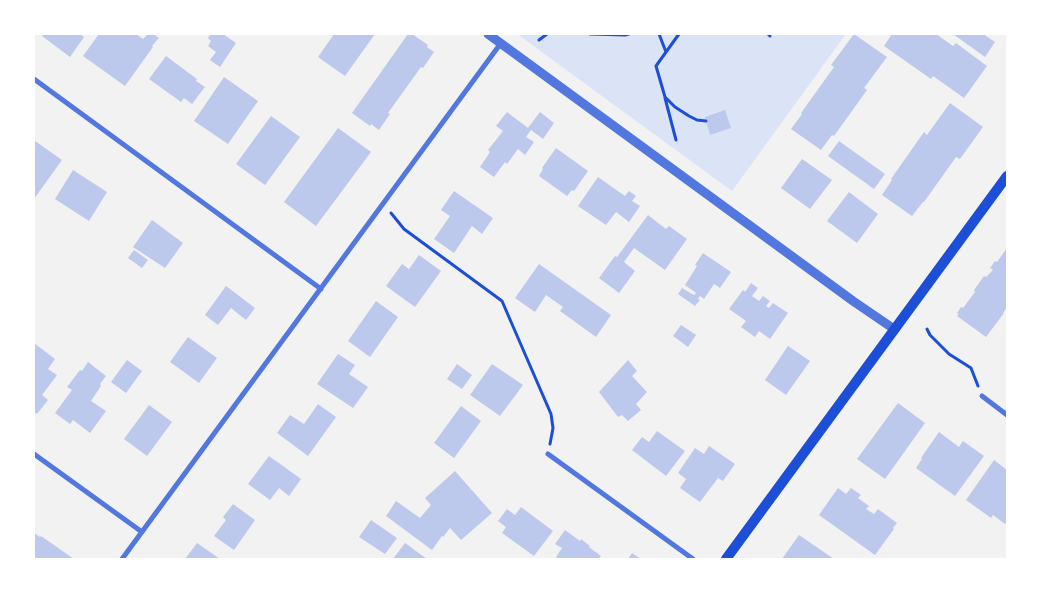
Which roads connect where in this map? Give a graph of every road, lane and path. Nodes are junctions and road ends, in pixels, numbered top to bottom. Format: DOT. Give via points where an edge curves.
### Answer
graph roads {
  1 [pos="488,34"];
  2 [pos="547,34"];
  3 [pos="590,34"];
  4 [pos="629,34"];
  5 [pos="659,34"];
  6 [pos="679,34"];
  7 [pos="539,40"];
  8 [pos="502,44"];
  9 [pos="666,52"];
  10 [pos="34,79"];
  11 [pos="665,97"];
  12 [pos="706,121"];
  13 [pos="676,140"];
  14 [pos="1007,176"];
  15 [pos="383,205"];
  16 [pos="321,289"];
  17 [pos="894,329"];
  18 [pos="927,329"];
  19 [pos="982,396"];
  20 [pos="1007,415"];
  21 [pos="34,454"];
  22 [pos="548,454"];
  23 [pos="142,532"];
  24 [pos="122,559"];
  25 [pos="693,559"];
  26 [pos="726,559"];
  1 -- 8 [label="street"];
  2 -- 7 [label="path"];
  3 -- 4 [label="path"];
  5 -- 9 [label="path"];
  6 -- 9 [label="path"];
  8 -- 15 [label="street"];
  8 -- 17 [label="street"];
  9 -- 11 [label="path" via="656,66"];
  10 -- 16 [label="street"];
  11 -- 12 [label="path" via="675,108 697,120"];
  11 -- 13 [label="path"];
  14 -- 17 [label="main road"];
  15 -- 16 [label="street"];
  15 -- 22 [label="path" via="404,229 502,301 551,414 553,428"];
  16 -- 23 [label="street"];
  17 -- 26 [label="main road"];
  18 -- 19 [label="path" via="949,354 971,368"];
  19 -- 20 [label="street"];
  21 -- 23 [label="street"];
  22 -- 25 [label="street"];
  23 -- 24 [label="street"];
}
